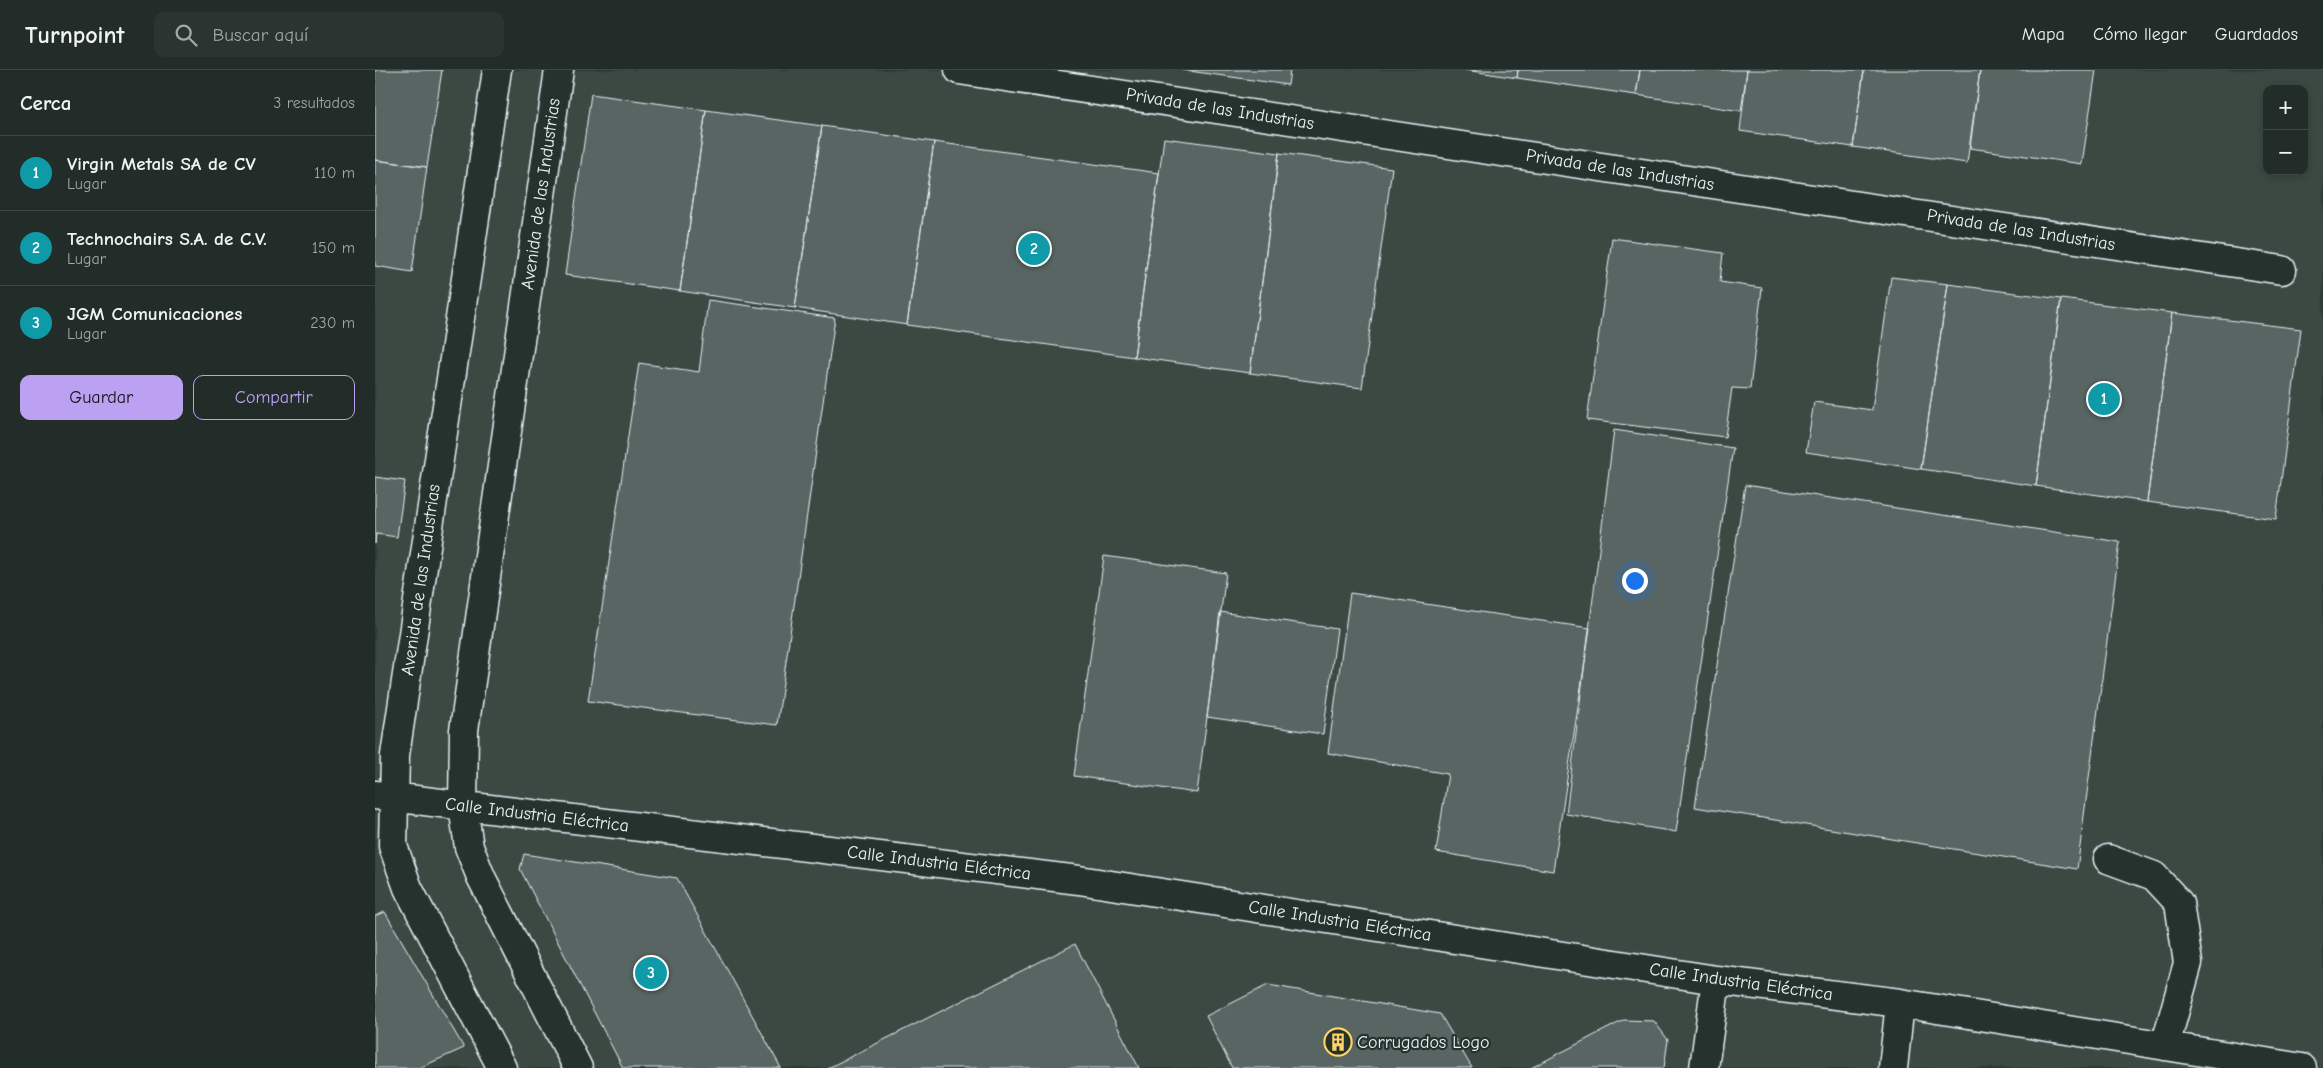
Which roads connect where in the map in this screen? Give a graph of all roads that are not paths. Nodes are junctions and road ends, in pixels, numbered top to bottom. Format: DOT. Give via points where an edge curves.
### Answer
graph roads {
  1 [pos="497,70"];
  2 [pos="559,70"];
  3 [pos="959,70"];
  4 [pos="2282,270"];
  5 [pos="384,796"];
  6 [pos="463,806"];
  7 [pos="2108,859"];
  8 [pos="1716,980"];
  9 [pos="1901,1003"];
  10 [pos="2165,1046"];
  11 [pos="502,1068"];
  12 [pos="578,1068"];
  13 [pos="1704,1068"];
  14 [pos="1893,1068"];
  15 [pos="2303,1068"];
  1 -- 5 [label="street, Avenida de las Industrias" via="395,756"];
  2 -- 6 [label="street, Avenida de las Industrias" via="464,730"];
  3 -- 4 [label="street, Privada de las Industrias"];
  5 -- 6 [label="street, Calle Industria Eléctrica"];
  5 -- 11 [label="street, Avenida de las Industrias" via="393,846 408,888"];
  6 -- 8 [label="street, Calle Industria Eléctrica" via="1079,880"];
  6 -- 12 [label="street, Avenida de las Industrias" via="469,847 481,877"];
  7 -- 10 [label="street" via="2154,876 2179,903 2188,962"];
  8 -- 9 [label="street, Calle Industria Eléctrica"];
  8 -- 13 [label="street"];
  9 -- 10 [label="street, Calle Industria Eléctrica"];
  9 -- 14 [label="street"];
  10 -- 15 [label="street, Calle Industria Eléctrica"];
}
